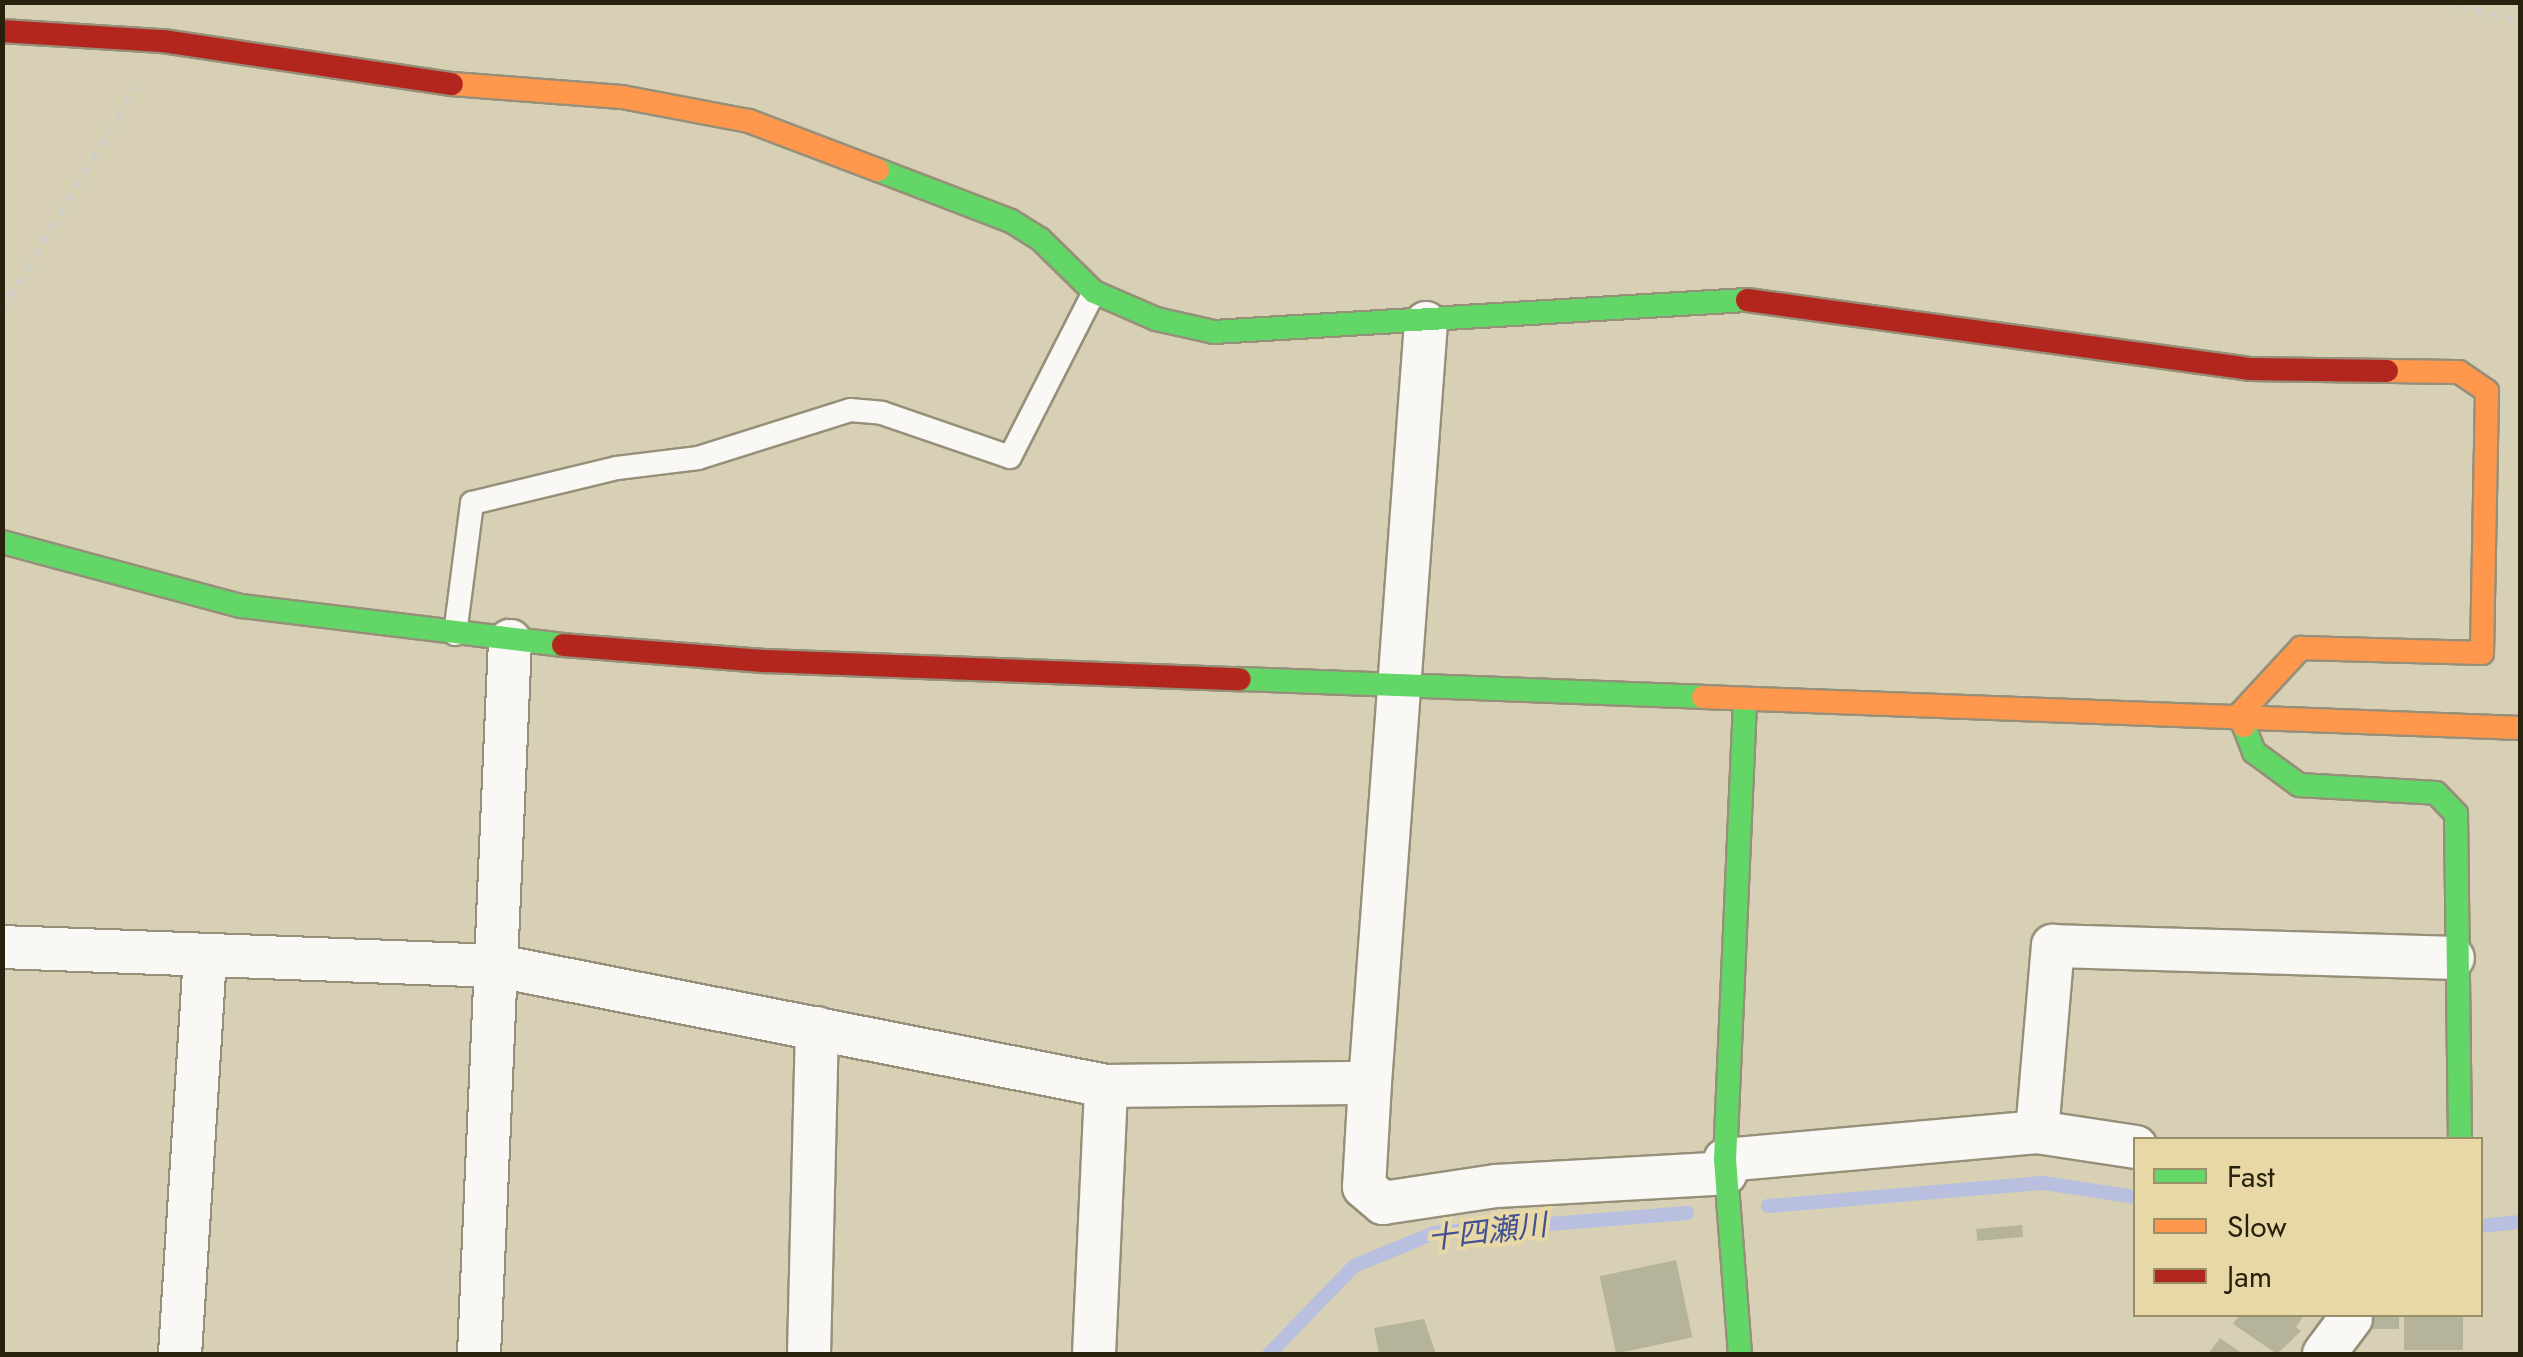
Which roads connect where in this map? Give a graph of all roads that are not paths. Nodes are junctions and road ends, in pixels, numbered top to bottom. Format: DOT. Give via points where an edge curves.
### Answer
graph roads {
  1 [pos="2,31"];
  2 [pos="1094,292"];
  3 [pos="1426,323"];
  4 [pos="2,542"];
  5 [pos="455,634"];
  6 [pos="510,641"];
  7 [pos="1400,684"];
  8 [pos="1745,699"];
  9 [pos="2240,714"];
  10 [pos="2520,728"];
  11 [pos="2,946"];
  12 [pos="205,955"];
  13 [pos="2453,958"];
  14 [pos="498,966"];
  15 [pos="817,1028"];
  16 [pos="1370,1083"];
  17 [pos="1106,1086"];
  18 [pos="2037,1132"];
  19 [pos="2460,1137"];
  20 [pos="2133,1147"];
  21 [pos="1726,1166"];
  22 [pos="2351,1318"];
  23 [pos="180,1354"];
  24 [pos="479,1354"];
  25 [pos="809,1354"];
  26 [pos="1094,1354"];
  27 [pos="1740,1354"];
  28 [pos="2324,1354"];
  1 -- 2 [label="street" via="163,40 522,94 622,98 748,121 1011,221 1040,239"];
  2 -- 3 [label="street" via="1156,319 1214,332"];
  2 -- 5 [label="lane" via="1010,457 882,412 850,410 698,458 618,468 472,503"];
  3 -- 7 [label="street"];
  3 -- 9 [label="street" via="1754,300 2250,368 2459,372 2487,391 2482,653 2301,648"];
  4 -- 5 [label="street" via="241,606"];
  5 -- 6 [label="street"];
  6 -- 7 [label="street" via="764,661"];
  6 -- 14 [label="street"];
  7 -- 8 [label="street"];
  7 -- 16 [label="street"];
  8 -- 9 [label="street"];
  8 -- 21 [label="street"];
  9 -- 10 [label="street"];
  9 -- 13 [label="street" via="2254,752 2299,785 2436,792 2456,814"];
  11 -- 12 [label="street"];
  12 -- 14 [label="street"];
  12 -- 23 [label="street"];
  13 -- 18 [label="street" via="2052,946"];
  13 -- 19 [label="street"];
  14 -- 15 [label="street"];
  14 -- 24 [label="street"];
  15 -- 17 [label="street"];
  15 -- 25 [label="street"];
  16 -- 17 [label="street"];
  16 -- 21 [label="street" via="1364,1187 1383,1203"];
  17 -- 26 [label="street"];
  18 -- 20 [label="street"];
  18 -- 21 [label="street"];
  21 -- 27 [label="street"];
  22 -- 28 [label="street"];
}
